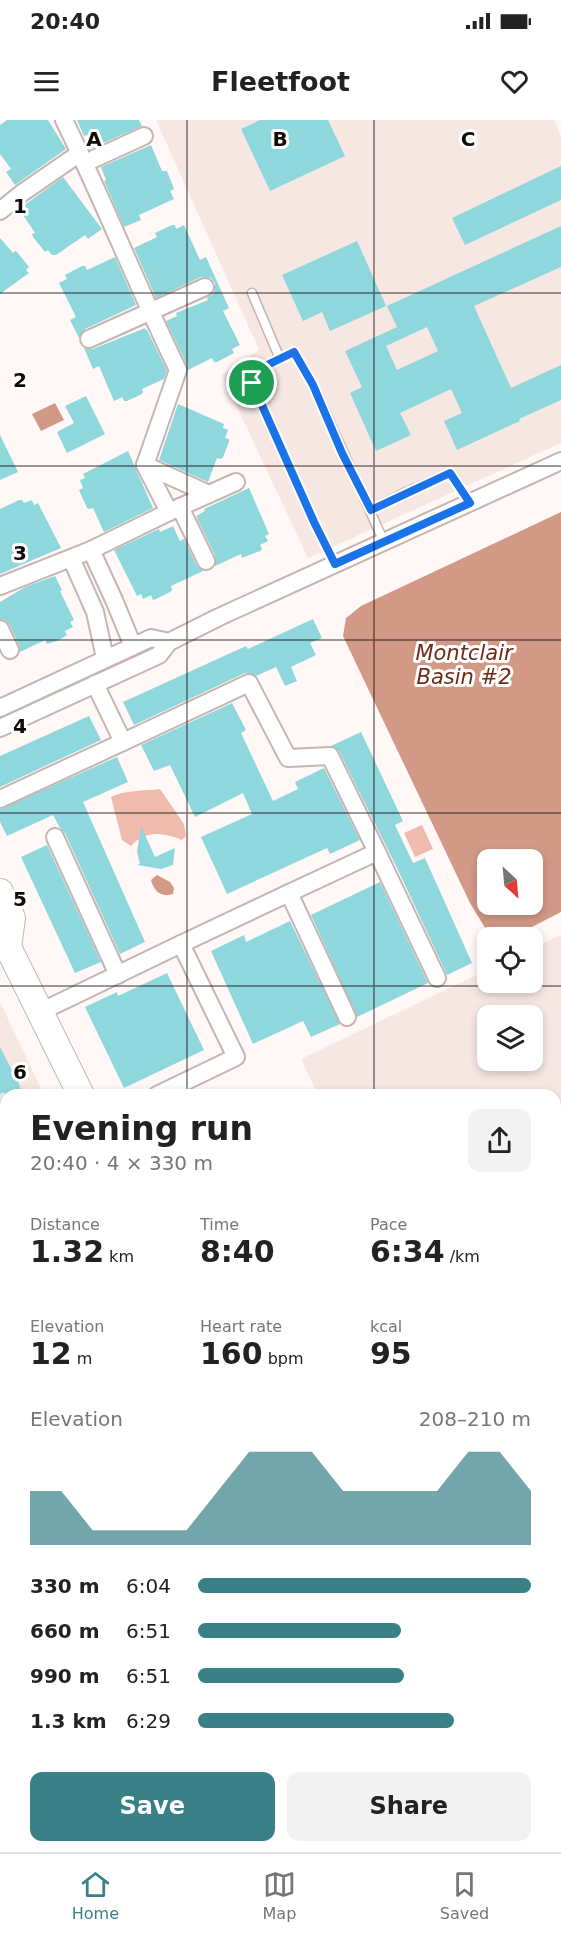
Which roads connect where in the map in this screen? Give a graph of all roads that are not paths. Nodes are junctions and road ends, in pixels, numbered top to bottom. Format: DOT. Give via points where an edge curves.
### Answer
graph roads {
  1 [pos="64,120"];
  2 [pos="144,136"];
  3 [pos="82,158"];
  4 [pos="0,211"];
  5 [pos="205,287"];
  6 [pos="252,293"];
  7 [pos="150,311"];
  8 [pos="89,339"];
  9 [pos="280,359"];
  10 [pos="561,461"];
  11 [pos="145,465"];
  12 [pos="236,482"];
  13 [pos="209,494"];
  14 [pos="470,503"];
  15 [pos="174,510"];
  16 [pos="371,510"];
  17 [pos="384,542"];
  18 [pos="91,550"];
  19 [pos="71,558"];
  20 [pos="206,561"];
  21 [pos="335,564"];
  22 [pos="0,586"];
  23 [pos="0,630"];
  24 [pos="169,642"];
  25 [pos="133,646"];
  26 [pos="10,650"];
  27 [pos="105,658"];
  28 [pos="95,684"];
  29 [pos="0,708"];
  30 [pos="0,728"];
  31 [pos="123,742"];
  32 [pos="0,799"];
  33 [pos="55,837"];
  34 [pos="377,852"];
  35 [pos="0,892"];
  36 [pos="289,893"];
  37 [pos="181,944"];
  38 [pos="3,946"];
  39 [pos="118,975"];
  40 [pos="437,978"];
  41 [pos="40,1012"];
  42 [pos="347,1017"];
  43 [pos="78,1089"];
  44 [pos="170,1089"];
  1 -- 3 [label="street"];
  2 -- 3 [label="street"];
  3 -- 4 [label="street" via="22,193"];
  3 -- 7 [label="street"];
  5 -- 7 [label="street"];
  6 -- 9 [label="lane"];
  7 -- 8 [label="street"];
  7 -- 11 [label="street" via="178,370"];
  9 -- 16 [label="lane" via="294,352"];
  9 -- 21 [label="lane" via="255,371 252,383"];
  10 -- 14 [label="street"];
  11 -- 13 [label="street"];
  11 -- 15 [label="street"];
  12 -- 13 [label="street"];
  13 -- 15 [label="street"];
  14 -- 16 [label="lane" via="450,473"];
  14 -- 17 [label="street"];
  15 -- 18 [label="street"];
  15 -- 20 [label="street"];
  16 -- 17 [label="lane"];
  17 -- 21 [label="street"];
  18 -- 19 [label="street"];
  18 -- 25 [label="street"];
  19 -- 22 [label="street"];
  19 -- 27 [label="street" via="95,612"];
  21 -- 24 [label="street"];
  23 -- 26 [label="street"];
  24 -- 25 [label="street" via="151,638"];
  24 -- 28 [label="street" via="159,655"];
  25 -- 27 [label="street"];
  27 -- 29 [label="street"];
  28 -- 30 [label="street"];
  28 -- 31 [label="street"];
  31 -- 32 [label="street"];
  31 -- 34 [label="street" via="249,683 288,758 330,756"];
  33 -- 39 [label="street"];
  34 -- 36 [label="street"];
  34 -- 40 [label="street"];
  35 -- 38 [label="main road" via="12,918"];
  36 -- 37 [label="street"];
  36 -- 42 [label="street"];
  37 -- 39 [label="street"];
  37 -- 44 [label="street" via="236,1057"];
  38 -- 41 [label="main road"];
  39 -- 41 [label="street"];
  41 -- 43 [label="main road"];
}
